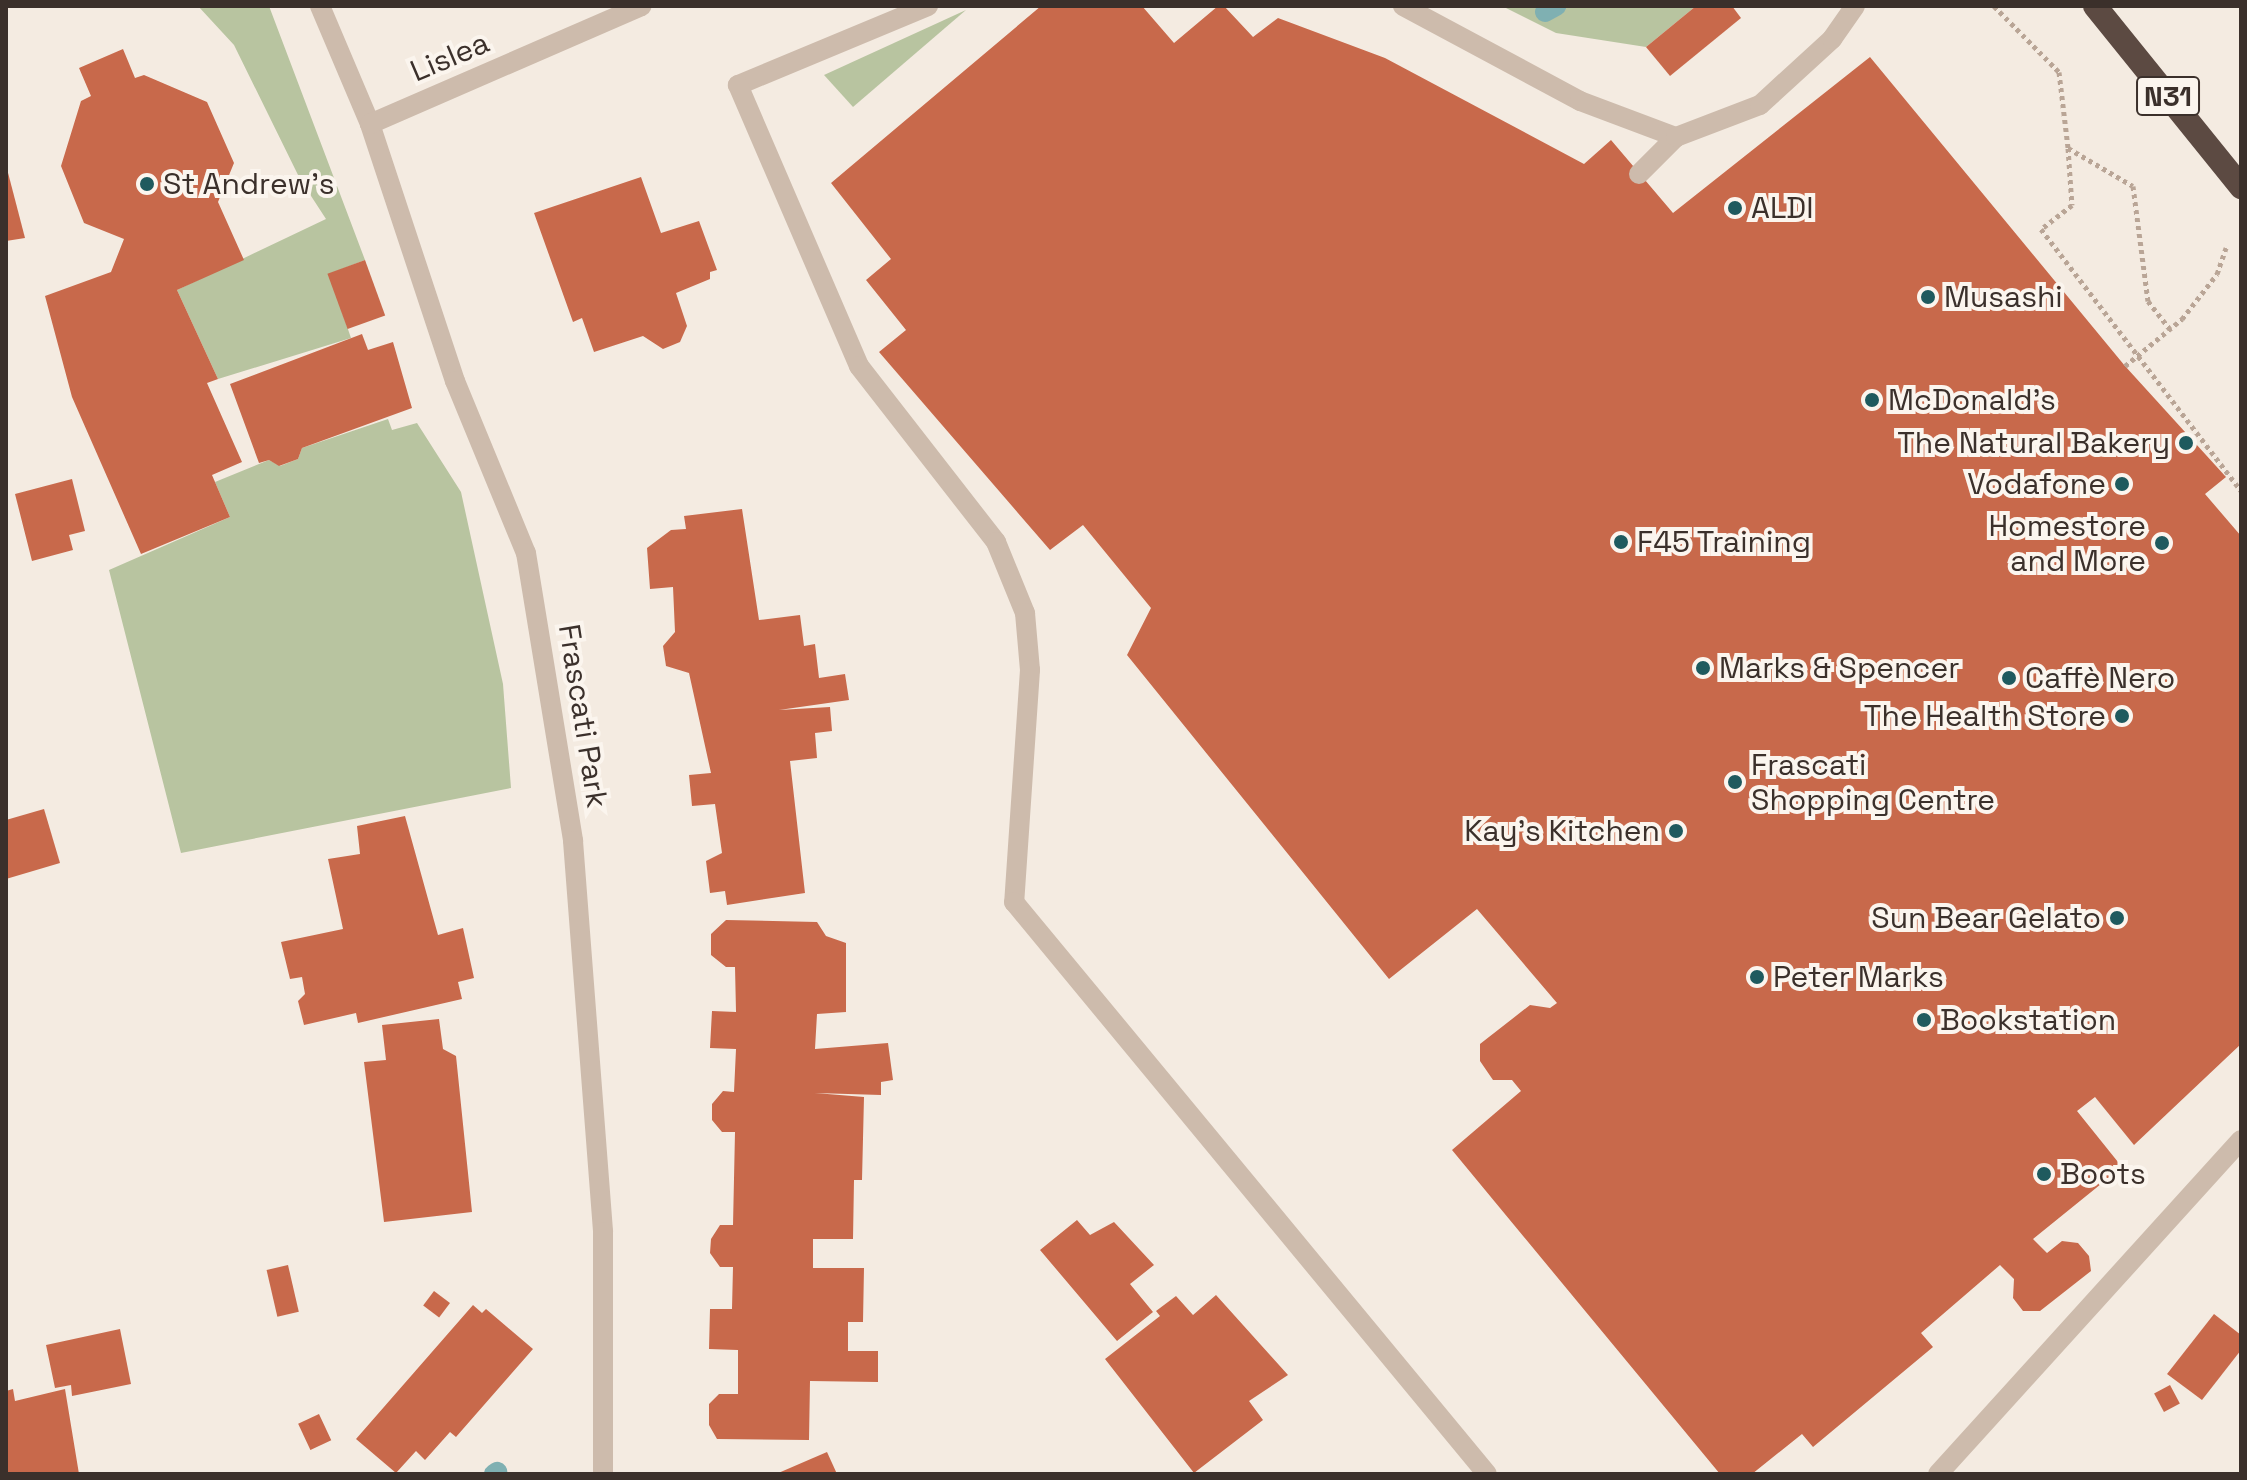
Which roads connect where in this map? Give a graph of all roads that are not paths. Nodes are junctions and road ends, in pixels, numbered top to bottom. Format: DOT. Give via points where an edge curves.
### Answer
graph roads {
  1 [pos="320,6"];
  2 [pos="642,6"];
  3 [pos="928,6"];
  4 [pos="1403,6"];
  5 [pos="1855,6"];
  6 [pos="2095,6"];
  7 [pos="370,124"];
  8 [pos="1676,137"];
  9 [pos="1639,174"];
  10 [pos="2241,187"];
  11 [pos="2241,1140"];
  12 [pos="603,1474"];
  13 [pos="1487,1474"];
  14 [pos="1938,1474"];
  1 -- 7 [label="street, Frascati Park"];
  2 -- 7 [label="street, Lislea"];
  3 -- 13 [label="street" via="738,85 859,366 996,542 1025,613 1030,670 1014,902"];
  4 -- 8 [label="street" via="1580,101"];
  5 -- 8 [label="street" via="1832,39 1760,105"];
  6 -- 10 [label="highway, N31"];
  7 -- 12 [label="street, Frascati Park" via="455,381 526,553 573,841 603,1232"];
  8 -- 9 [label="street"];
  11 -- 14 [label="street"];
}
